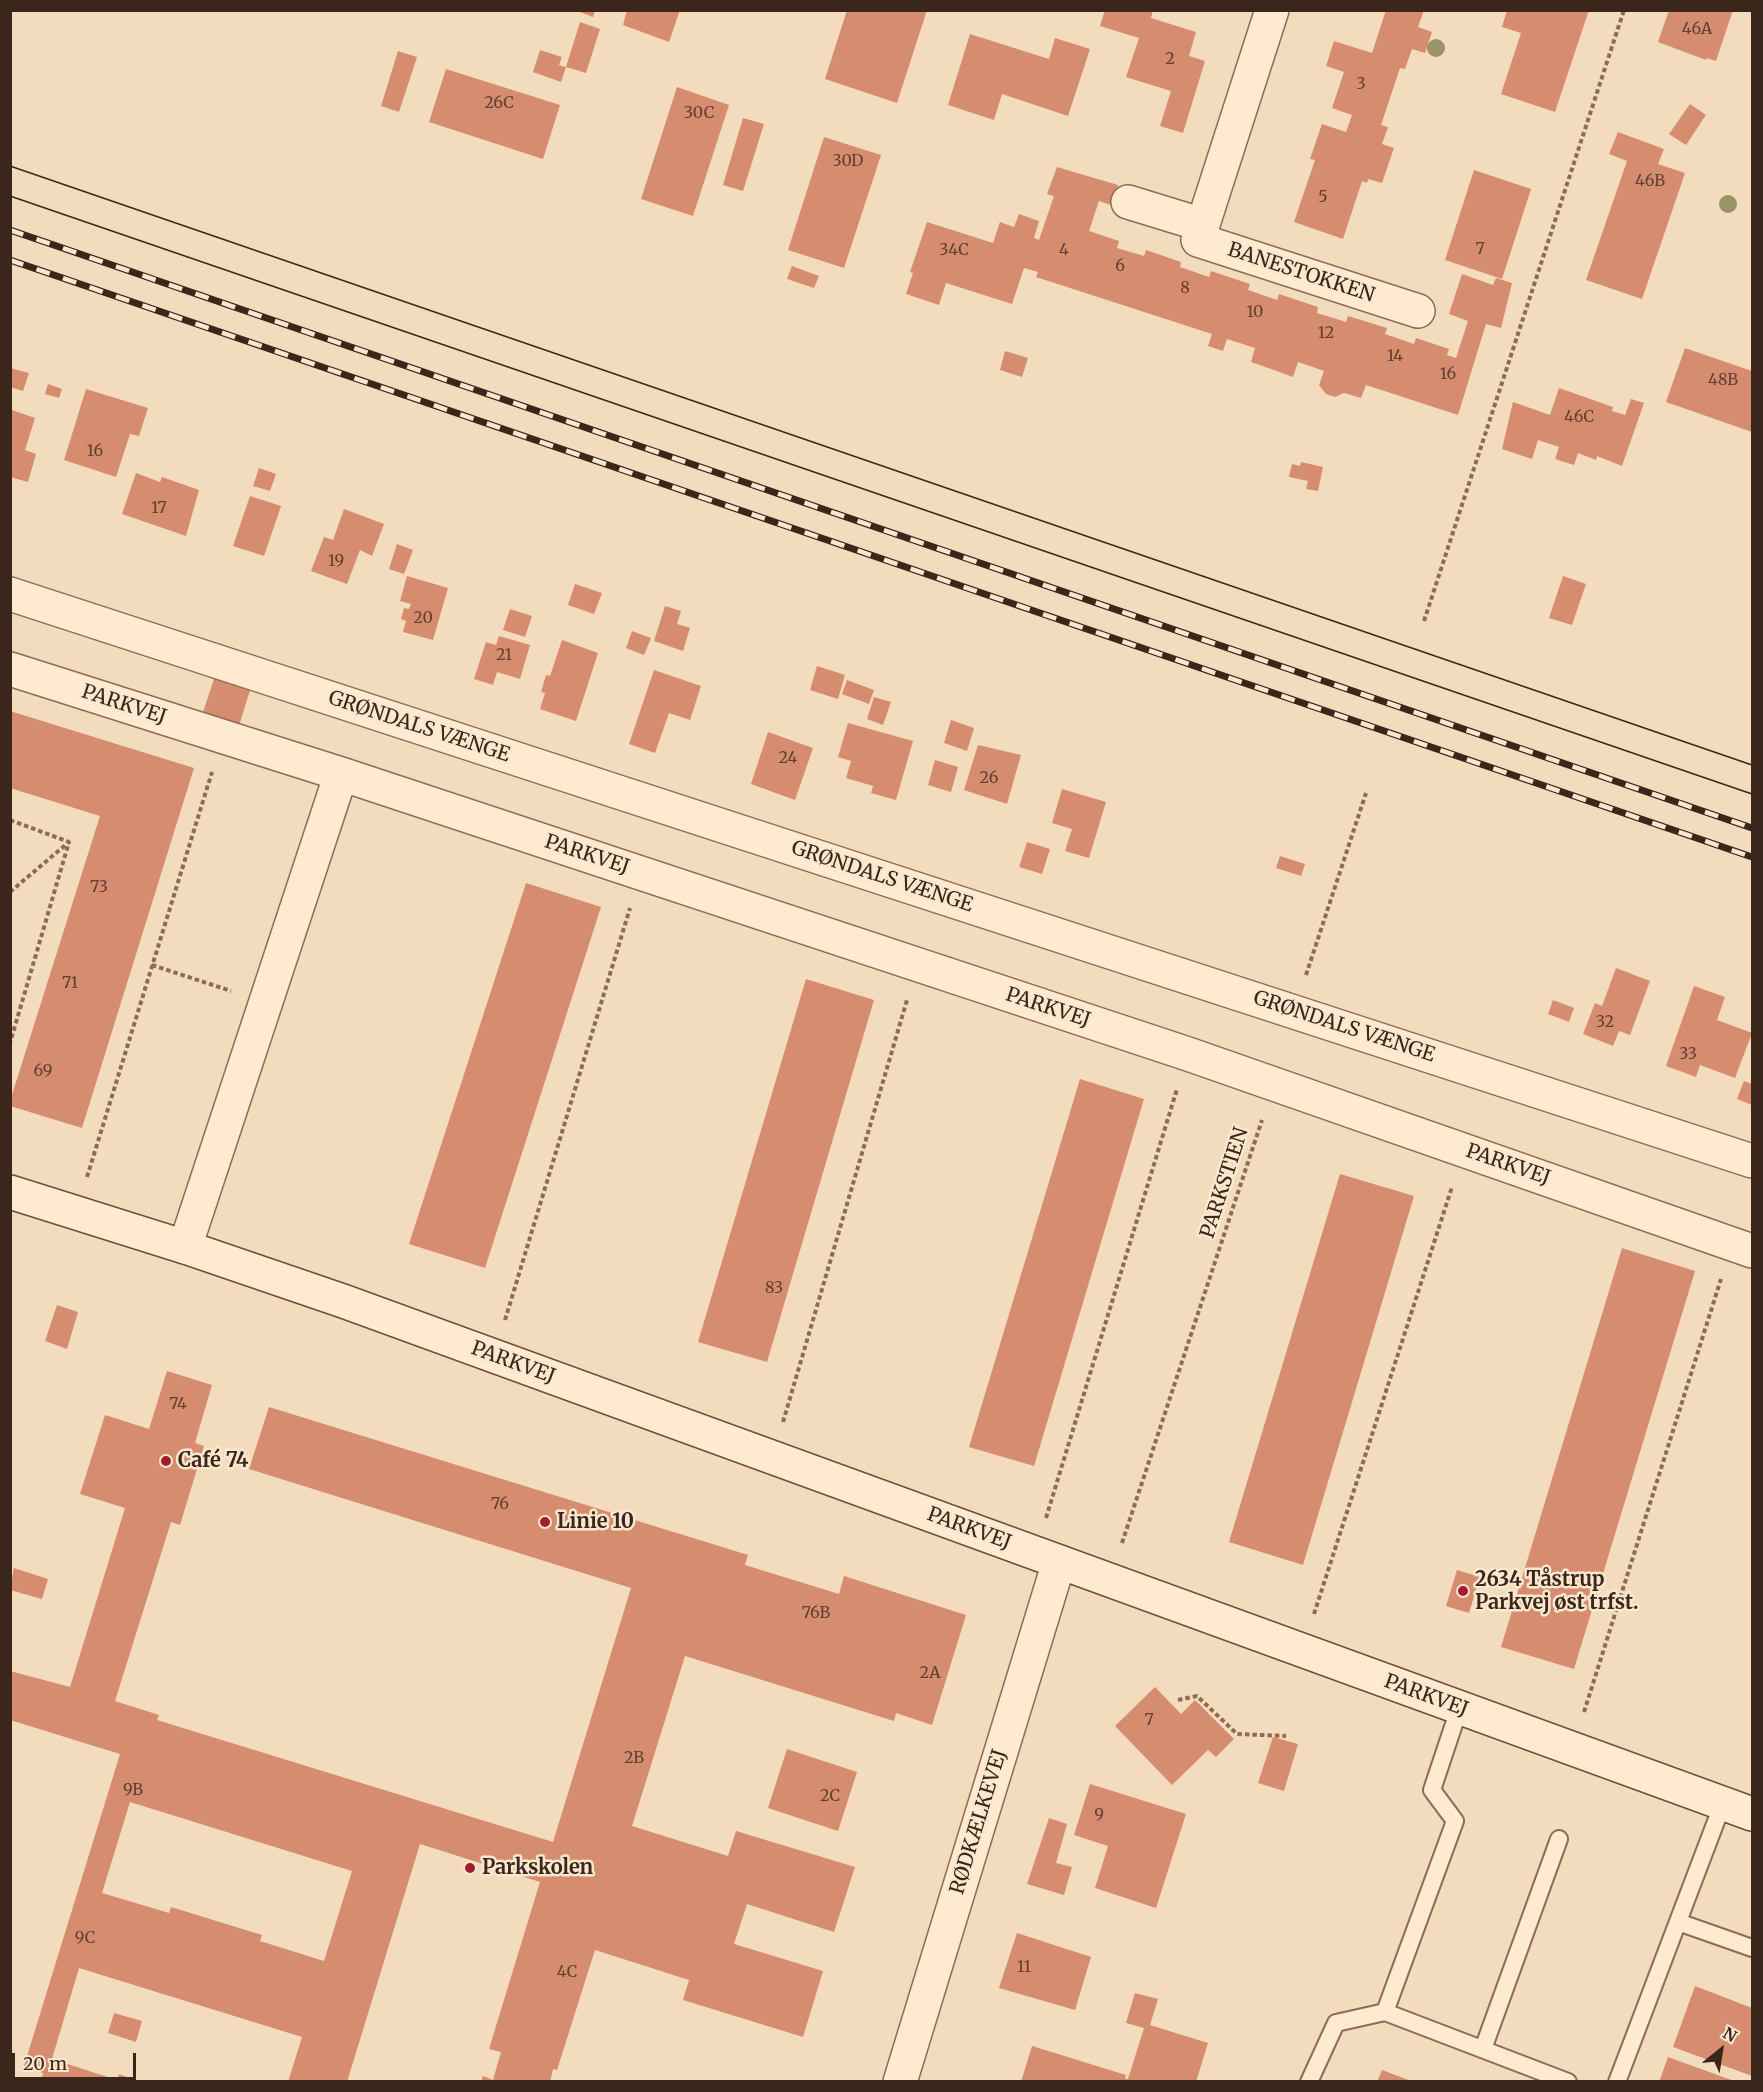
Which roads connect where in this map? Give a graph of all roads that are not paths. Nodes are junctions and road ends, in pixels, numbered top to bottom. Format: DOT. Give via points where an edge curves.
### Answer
graph roads {
  1 [pos="1272,10"];
  2 [pos="1128,202"];
  3 [pos="1203,225"];
  4 [pos="1418,310"];
  5 [pos="10,594"];
  6 [pos="10,669"];
  7 [pos="341,774"];
  8 [pos="1752,1161"];
  9 [pos="10,1192"];
  10 [pos="185,1247"];
  11 [pos="1742,1247"];
  12 [pos="1047,1557"];
  13 [pos="1459,1709"];
  14 [pos="1738,1808"];
  15 [pos="1559,1839"];
  16 [pos="1678,1922"];
  17 [pos="1752,1948"];
  18 [pos="1385,2012"];
  19 [pos="1483,2049"];
  20 [pos="900,2082"];
  21 [pos="1309,2082"];
  22 [pos="1568,2082"];
  23 [pos="1617,2082"];
  1 -- 3 [label="street"];
  2 -- 3 [label="street"];
  3 -- 4 [label="street, BANESTOKKEN" via="1198,240"];
  5 -- 8 [label="street, GRØNDALS VÆNGE"];
  6 -- 7 [label="street, PARKVEJ"];
  7 -- 10 [label="street"];
  7 -- 11 [label="street, PARKVEJ" via="1274,1083"];
  9 -- 10 [label="street, PARKVEJ"];
  10 -- 12 [label="street, PARKVEJ"];
  12 -- 13 [label="street, PARKVEJ"];
  12 -- 20 [label="street, RØDKÆLKEVEJ"];
  13 -- 14 [label="street, PARKVEJ"];
  13 -- 18 [label="lane" via="1432,1790 1455,1821"];
  14 -- 16 [label="lane"];
  15 -- 19 [label="lane"];
  16 -- 17 [label="lane"];
  16 -- 23 [label="lane"];
  18 -- 19 [label="lane"];
  18 -- 21 [label="lane" via="1336,2023"];
  19 -- 22 [label="lane"];
}
